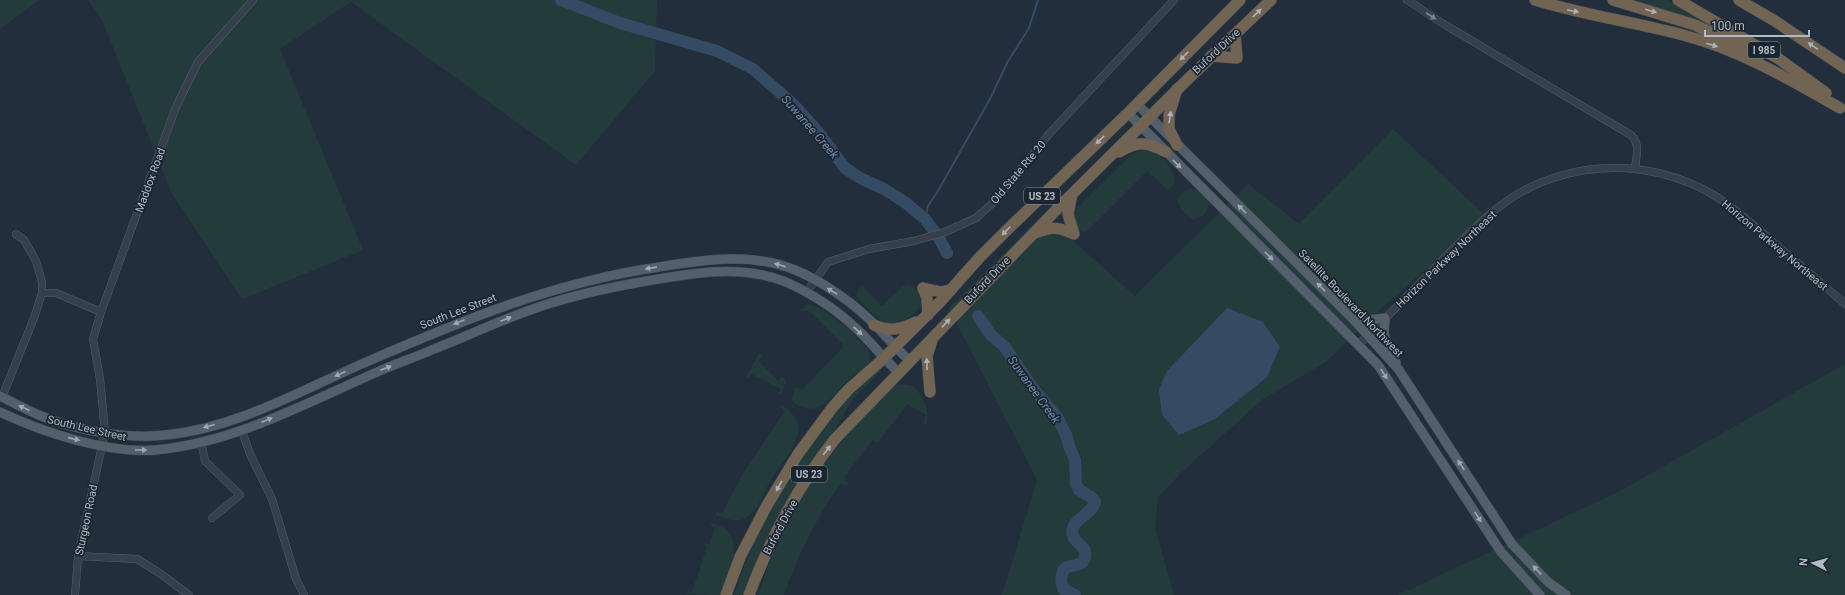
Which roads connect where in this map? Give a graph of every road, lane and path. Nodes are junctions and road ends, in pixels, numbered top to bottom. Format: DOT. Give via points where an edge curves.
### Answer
graph roads {
  1 [pos="253,0"];
  2 [pos="1174,0"];
  3 [pos="1240,0"];
  4 [pos="1271,0"];
  5 [pos="1407,0"];
  6 [pos="1535,0"];
  7 [pos="1613,0"];
  8 [pos="1678,0"];
  9 [pos="1739,0"];
  10 [pos="1750,0"];
  11 [pos="1775,21"];
  12 [pos="1235,34"];
  13 [pos="1211,56"];
  14 [pos="1845,68"];
  15 [pos="1178,89"];
  16 [pos="1137,104"];
  17 [pos="1843,109"];
  18 [pos="1128,113"];
  19 [pos="1149,117"];
  20 [pos="1140,126"];
  21 [pos="1177,145"];
  22 [pos="1166,152"];
  23 [pos="1106,160"];
  24 [pos="1635,169"];
  25 [pos="1072,194"];
  26 [pos="16,234"];
  27 [pos="1032,234"];
  28 [pos="816,281"];
  29 [pos="951,290"];
  30 [pos="42,293"];
  31 [pos="806,293"];
  32 [pos="1845,304"];
  33 [pos="101,312"];
  34 [pos="1348,314"];
  35 [pos="925,317"];
  36 [pos="1385,318"];
  37 [pos="874,325"];
  38 [pos="1368,335"];
  39 [pos="932,337"];
  40 [pos="1358,345"];
  41 [pos="894,347"];
  42 [pos="883,359"];
  43 [pos="910,361"];
  44 [pos="1399,370"];
  45 [pos="899,373"];
  46 [pos="930,392"];
  47 [pos="1,397"];
  48 [pos="0,412"];
  49 [pos="242,431"];
  50 [pos="105,432"];
  51 [pos="201,441"];
  52 [pos="103,445"];
  53 [pos="212,518"];
  54 [pos="78,556"];
  55 [pos="75,595"];
  56 [pos="189,595"];
  57 [pos="304,595"];
  58 [pos="726,595"];
  59 [pos="749,595"];
  60 [pos="1540,595"];
  61 [pos="1566,595"];
  1 -- 33 [label="street, Maddox Road" via="195,68 176,108"];
  2 -- 28 [label="street, Old State Rte 20" via="1049,134 998,198 976,218 945,232 828,262"];
  3 -- 16 [label="highway, Buford Drive / US 23, one-way"];
  12 -- 4 [label="highway, Buford Drive / US 23, one-way"];
  5 -- 24 [label="street, one-way" via="1456,32 1631,135 1637,147"];
  6 -- 17 [label="highway, one-way" via="1560,8 1684,35 1726,49 1751,59"];
  7 -- 17 [label="highway, one-way" via="1670,16 1749,50"];
  8 -- 17 [label="highway, I 985" via="1779,59"];
  9 -- 11 [label="highway, I 985"];
  10 -- 11 [label="highway"];
  14 -- 11 [label="highway, I 985, one-way"];
  12 -- 13 [label="highway, Buford Drive / US 23"];
  12 -- 13 [label="highway" via="1237,58"];
  13 -- 15 [label="highway, Buford Drive / US 23"];
  15 -- 19 [label="highway, Buford Drive / US 23"];
  21 -- 15 [label="highway, one-way" via="1169,129 1169,115"];
  16 -- 18 [label="highway, Buford Drive / US 23"];
  16 -- 19 [label="main road, Satellite Boulevard Northwest"];
  18 -- 20 [label="main road"];
  18 -- 29 [label="highway, Buford Drive / US 23, one-way" via="1002,235"];
  19 -- 20 [label="highway, Buford Drive / US 23"];
  19 -- 21 [label="main road, Satellite Boulevard Northwest"];
  20 -- 22 [label="main road"];
  20 -- 23 [label="highway, Buford Drive / US 23"];
  34 -- 21 [label="main road, Satellite Boulevard Northwest, one-way"];
  22 -- 23 [label="highway" via="1154,145 1142,143 1132,145"];
  22 -- 40 [label="main road, one-way"];
  23 -- 25 [label="highway, Buford Drive / US 23"];
  24 -- 32 [label="street, Horizon Parkway Northeast" via="1680,180 1718,198 1753,224"];
  24 -- 36 [label="street, Horizon Parkway Northeast" via="1609,167 1574,172 1519,193 1490,214"];
  25 -- 27 [label="highway, Buford Drive / US 23"];
  25 -- 27 [label="highway" via="1068,214 1074,234 1060,227"];
  26 -- 30 [label="street" via="24,240 36,261 42,282"];
  39 -- 27 [label="highway, Buford Drive / US 23, one-way"];
  28 -- 31 [label="street, Old State Rte 20"];
  37 -- 28 [label="main road, South Lee Street, one-way" via="849,302"];
  28 -- 50 [label="main road, South Lee Street, one-way" via="796,270 776,264 740,260 701,261 592,279 537,294 457,323 239,418 164,435 136,436"];
  29 -- 35 [label="highway, Buford Drive / US 23"];
  29 -- 35 [label="highway" via="941,292 923,288 927,296"];
  30 -- 33 [label="street" via="56,294"];
  30 -- 47 [label="street"];
  31 -- 42 [label="main road, South Lee Street, one-way" via="840,314 862,334"];
  49 -- 31 [label="main road, South Lee Street, one-way" via="376,372 535,308 608,289 691,273 730,271 766,276 786,282"];
  33 -- 50 [label="street, Maddox Road" via="93,339"];
  34 -- 36 [label="main road" via="1368,320"];
  34 -- 38 [label="main road, Satellite Boulevard Northwest"];
  35 -- 37 [label="highway" via="901,329"];
  35 -- 41 [label="highway, Buford Drive / US 23"];
  36 -- 38 [label="street, Horizon Parkway Northeast"];
  36 -- 44 [label="main road" via="1384,335"];
  37 -- 41 [label="main road, South Lee Street"];
  38 -- 40 [label="street, Horizon Parkway Northeast"];
  38 -- 44 [label="main road, Satellite Boulevard Northwest"];
  39 -- 43 [label="highway, Buford Drive / US 23"];
  46 -- 39 [label="highway, one-way" via="927,356"];
  40 -- 60 [label="main road, one-way" via="1378,365 1501,552"];
  41 -- 42 [label="highway, Buford Drive / US 23"];
  41 -- 43 [label="main road, South Lee Street"];
  42 -- 45 [label="main road, South Lee Street"];
  42 -- 58 [label="highway, Buford Drive / US 23, one-way" via="841,399 798,454 752,533"];
  43 -- 45 [label="highway, Buford Drive / US 23"];
  61 -- 44 [label="main road, Satellite Boulevard Northwest, one-way" via="1548,582 1512,544"];
  59 -- 45 [label="highway, Buford Drive / US 23, one-way" via="762,559 777,529 814,466"];
  50 -- 47 [label="main road, South Lee Street, one-way" via="48,419"];
  48 -- 52 [label="main road, South Lee Street, one-way" via="46,432"];
  49 -- 51 [label="main road, South Lee Street"];
  49 -- 57 [label="street" via="272,499 296,579"];
  50 -- 52 [label="street, Sturgeon Road"];
  52 -- 51 [label="main road, South Lee Street, one-way" via="126,450 153,450"];
  51 -- 53 [label="street" via="205,461 240,496"];
  52 -- 54 [label="street, Sturgeon Road"];
  54 -- 55 [label="street, Sturgeon Road"];
  54 -- 56 [label="street" via="137,559"];
}
